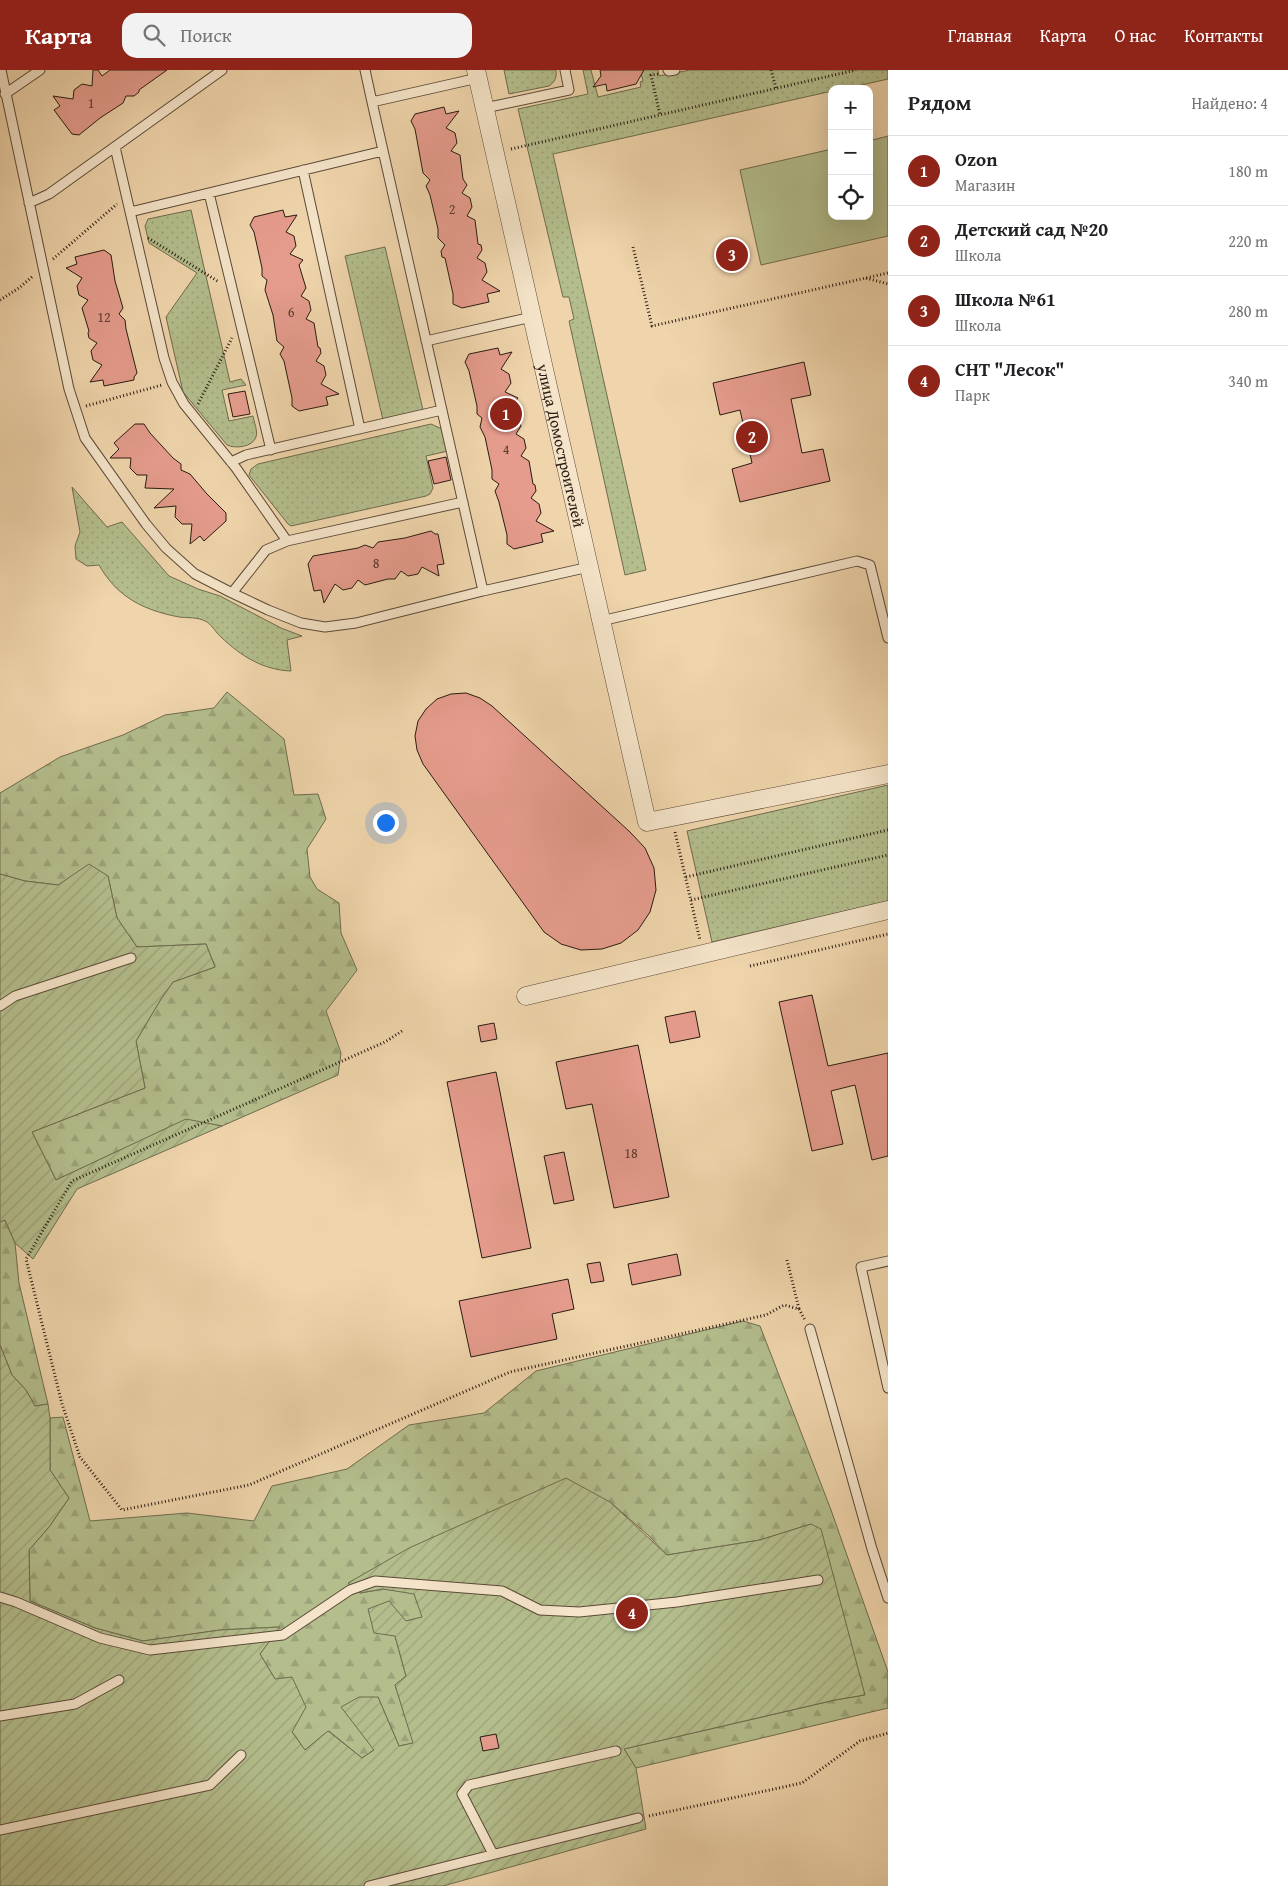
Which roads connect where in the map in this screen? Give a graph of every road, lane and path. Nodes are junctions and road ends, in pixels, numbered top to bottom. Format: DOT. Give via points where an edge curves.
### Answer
graph roads {
  1 [pos="1,70"];
  2 [pos="40,70"];
  3 [pos="222,70"];
  4 [pos="365,70"];
  5 [pos="564,70"];
  6 [pos="671,70"];
  7 [pos="772,70"];
  8 [pos="856,70"];
  9 [pos="477,74"];
  10 [pos="776,88"];
  11 [pos="5,94"];
  12 [pos="372,102"];
  13 [pos="484,108"];
  14 [pos="660,115"];
  15 [pos="115,147"];
  16 [pos="383,151"];
  17 [pos="495,153"];
  18 [pos="303,170"];
  19 [pos="209,192"];
  20 [pos="126,195"];
  21 [pos="29,203"];
  22 [pos="130,212"];
  23 [pos="134,230"];
  24 [pos="633,247"];
  25 [pos="43,268"];
  26 [pos="888,273"];
  27 [pos="865,278"];
  28 [pos="888,284"];
  29 [pos="233,291"];
  30 [pos="0,300"];
  31 [pos="532,317"];
  32 [pos="240,322"];
  33 [pos="426,341"];
  34 [pos="172,382"];
  35 [pos="76,409"];
  36 [pos="442,410"];
  37 [pos="192,414"];
  38 [pos="360,429"];
  39 [pos="271,450"];
  40 [pos="231,462"];
  41 [pos="463,502"];
  42 [pos="288,541"];
  43 [pos="589,567"];
  44 [pos="483,591"];
  45 [pos="232,593"];
  46 [pos="601,621"];
  47 [pos="888,638"];
  48 [pos="888,774"];
  49 [pos="672,816"];
  50 [pos="888,830"];
  51 [pos="888,855"];
  52 [pos="686,877"];
  53 [pos="691,900"];
  54 [pos="888,910"];
  55 [pos="888,934"];
  56 [pos="704,955"];
  57 [pos="131,958"];
  58 [pos="750,966"];
  59 [pos="526,996"];
  60 [pos="0,1006"];
  61 [pos="402,1031"];
  62 [pos="787,1260"];
  63 [pos="888,1261"];
  64 [pos="799,1310"];
  65 [pos="810,1329"];
  66 [pos="888,1388"];
  67 [pos="818,1580"];
  68 [pos="0,1597"];
  69 [pos="888,1598"];
  70 [pos="119,1680"];
  71 [pos="0,1716"];
  72 [pos="888,1733"];
  73 [pos="616,1751"];
  74 [pos="240,1755"];
  75 [pos="638,1818"];
  76 [pos="0,1830"];
  77 [pos="493,1854"];
  78 [pos="368,1886"];
  1 -- 11 [label="lane"];
  2 -- 11 [label="lane"];
  3 -- 15 [label="lane"];
  4 -- 12 [label="lane"];
  5 -- 13 [label="lane" via="569,90"];
  6 -- 14 [label="path" via="651,75"];
  7 -- 10 [label="path"];
  8 -- 10 [label="path"];
  9 -- 12 [label="lane"];
  9 -- 13 [label="street, улица Домостроителей"];
  10 -- 14 [label="path"];
  11 -- 21 [label="lane"];
  12 -- 16 [label="lane"];
  13 -- 17 [label="street, улица Домостроителей"];
  14 -- 17 [label="path"];
  15 -- 20 [label="lane"];
  15 -- 21 [label="lane" via="50,194"];
  16 -- 18 [label="lane"];
  16 -- 33 [label="lane"];
  17 -- 31 [label="street, улица Домостроителей"];
  18 -- 19 [label="lane"];
  18 -- 38 [label="lane"];
  19 -- 22 [label="lane"];
  19 -- 29 [label="lane"];
  20 -- 22 [label="lane"];
  20 -- 25 [label="path"];
  21 -- 25 [label="lane"];
  22 -- 23 [label="lane"];
  23 -- 29 [label="path"];
  23 -- 34 [label="lane"];
  24 -- 27 [label="path" via="652,326"];
  25 -- 30 [label="path"];
  25 -- 35 [label="lane"];
  26 -- 27 [label="path"];
  27 -- 28 [label="path"];
  29 -- 32 [label="lane"];
  31 -- 33 [label="lane"];
  31 -- 43 [label="street, улица Домостроителей"];
  32 -- 37 [label="path"];
  32 -- 39 [label="lane"];
  33 -- 36 [label="lane"];
  34 -- 35 [label="path"];
  34 -- 37 [label="lane"];
  35 -- 45 [label="lane" via="84,438 166,548 195,574"];
  36 -- 38 [label="lane"];
  36 -- 41 [label="lane"];
  37 -- 40 [label="lane"];
  38 -- 39 [label="lane"];
  39 -- 40 [label="lane"];
  40 -- 42 [label="lane"];
  41 -- 42 [label="lane"];
  41 -- 44 [label="lane"];
  42 -- 45 [label="lane" via="266,550"];
  43 -- 44 [label="lane"];
  43 -- 46 [label="street, улица Домостроителей"];
  44 -- 45 [label="lane" via="352,624 325,627 300,623"];
  46 -- 47 [label="lane" via="856,561 870,565"];
  46 -- 49 [label="street, улица Домостроителей" via="647,822"];
  48 -- 49 [label="street"];
  49 -- 52 [label="path"];
  50 -- 52 [label="path"];
  51 -- 53 [label="path"];
  52 -- 53 [label="path"];
  53 -- 56 [label="path"];
  54 -- 56 [label="street"];
  55 -- 58 [label="path"];
  56 -- 59 [label="street"];
  57 -- 60 [label="lane" via="15,996"];
  61 -- 64 [label="path" via="385,1042 72,1181 58,1204 26,1259 62,1404 80,1457 122,1510 249,1485 510,1372 766,1315 784,1305"];
  62 -- 64 [label="path"];
  63 -- 66 [label="lane" via="861,1267"];
  64 -- 65 [label="path"];
  65 -- 69 [label="lane"];
  67 -- 68 [label="lane" via="677,1602 579,1612 540,1610 502,1591 375,1581 350,1590 283,1635 150,1650 100,1638"];
  70 -- 71 [label="lane" via="75,1704"];
  72 -- 75 [label="path" via="860,1741 802,1783"];
  73 -- 77 [label="lane" via="468,1785 462,1794"];
  74 -- 76 [label="lane" via="210,1785"];
  75 -- 77 [label="lane"];
  77 -- 78 [label="lane"];
}
